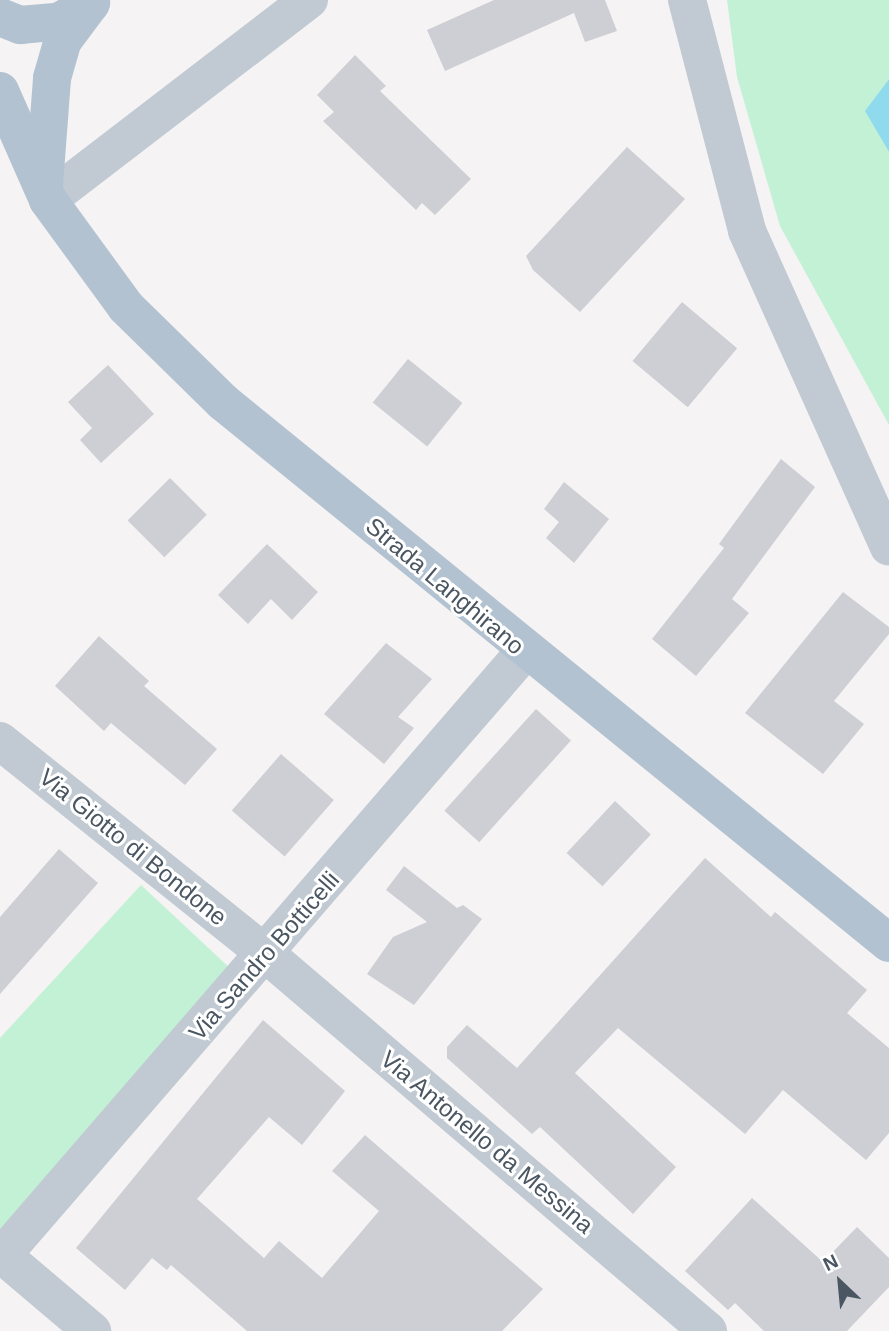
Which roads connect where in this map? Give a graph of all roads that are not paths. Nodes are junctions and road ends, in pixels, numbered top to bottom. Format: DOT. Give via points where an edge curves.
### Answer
graph roads {
  1 [pos="309,0"];
  2 [pos="687,0"];
  3 [pos="92,1"];
  4 [pos="0,17"];
  5 [pos="0,91"];
  6 [pos="46,194"];
  7 [pos="889,547"];
  8 [pos="524,651"];
  9 [pos="0,741"];
  10 [pos="889,943"];
  11 [pos="266,954"];
  12 [pos="1,1255"];
  13 [pos="92,1331"];
  14 [pos="709,1331"];
  1 -- 6 [label="street"];
  2 -- 7 [label="street" via="747,231"];
  3 -- 4 [label="main road" via="58,22 20,24"];
  3 -- 6 [label="main road" via="62,42 52,78"];
  5 -- 6 [label="main road, Strada Langhirano"];
  6 -- 8 [label="main road, Strada Langhirano" via="125,307 223,402"];
  8 -- 10 [label="main road, Strada Langhirano"];
  8 -- 11 [label="street, Via Sandro Botticelli"];
  9 -- 11 [label="street, Via Giotto di Bondone"];
  11 -- 12 [label="street, Via Sandro Botticelli"];
  11 -- 14 [label="street, Via Antonello da Messina"];
  12 -- 13 [label="street"];
}
